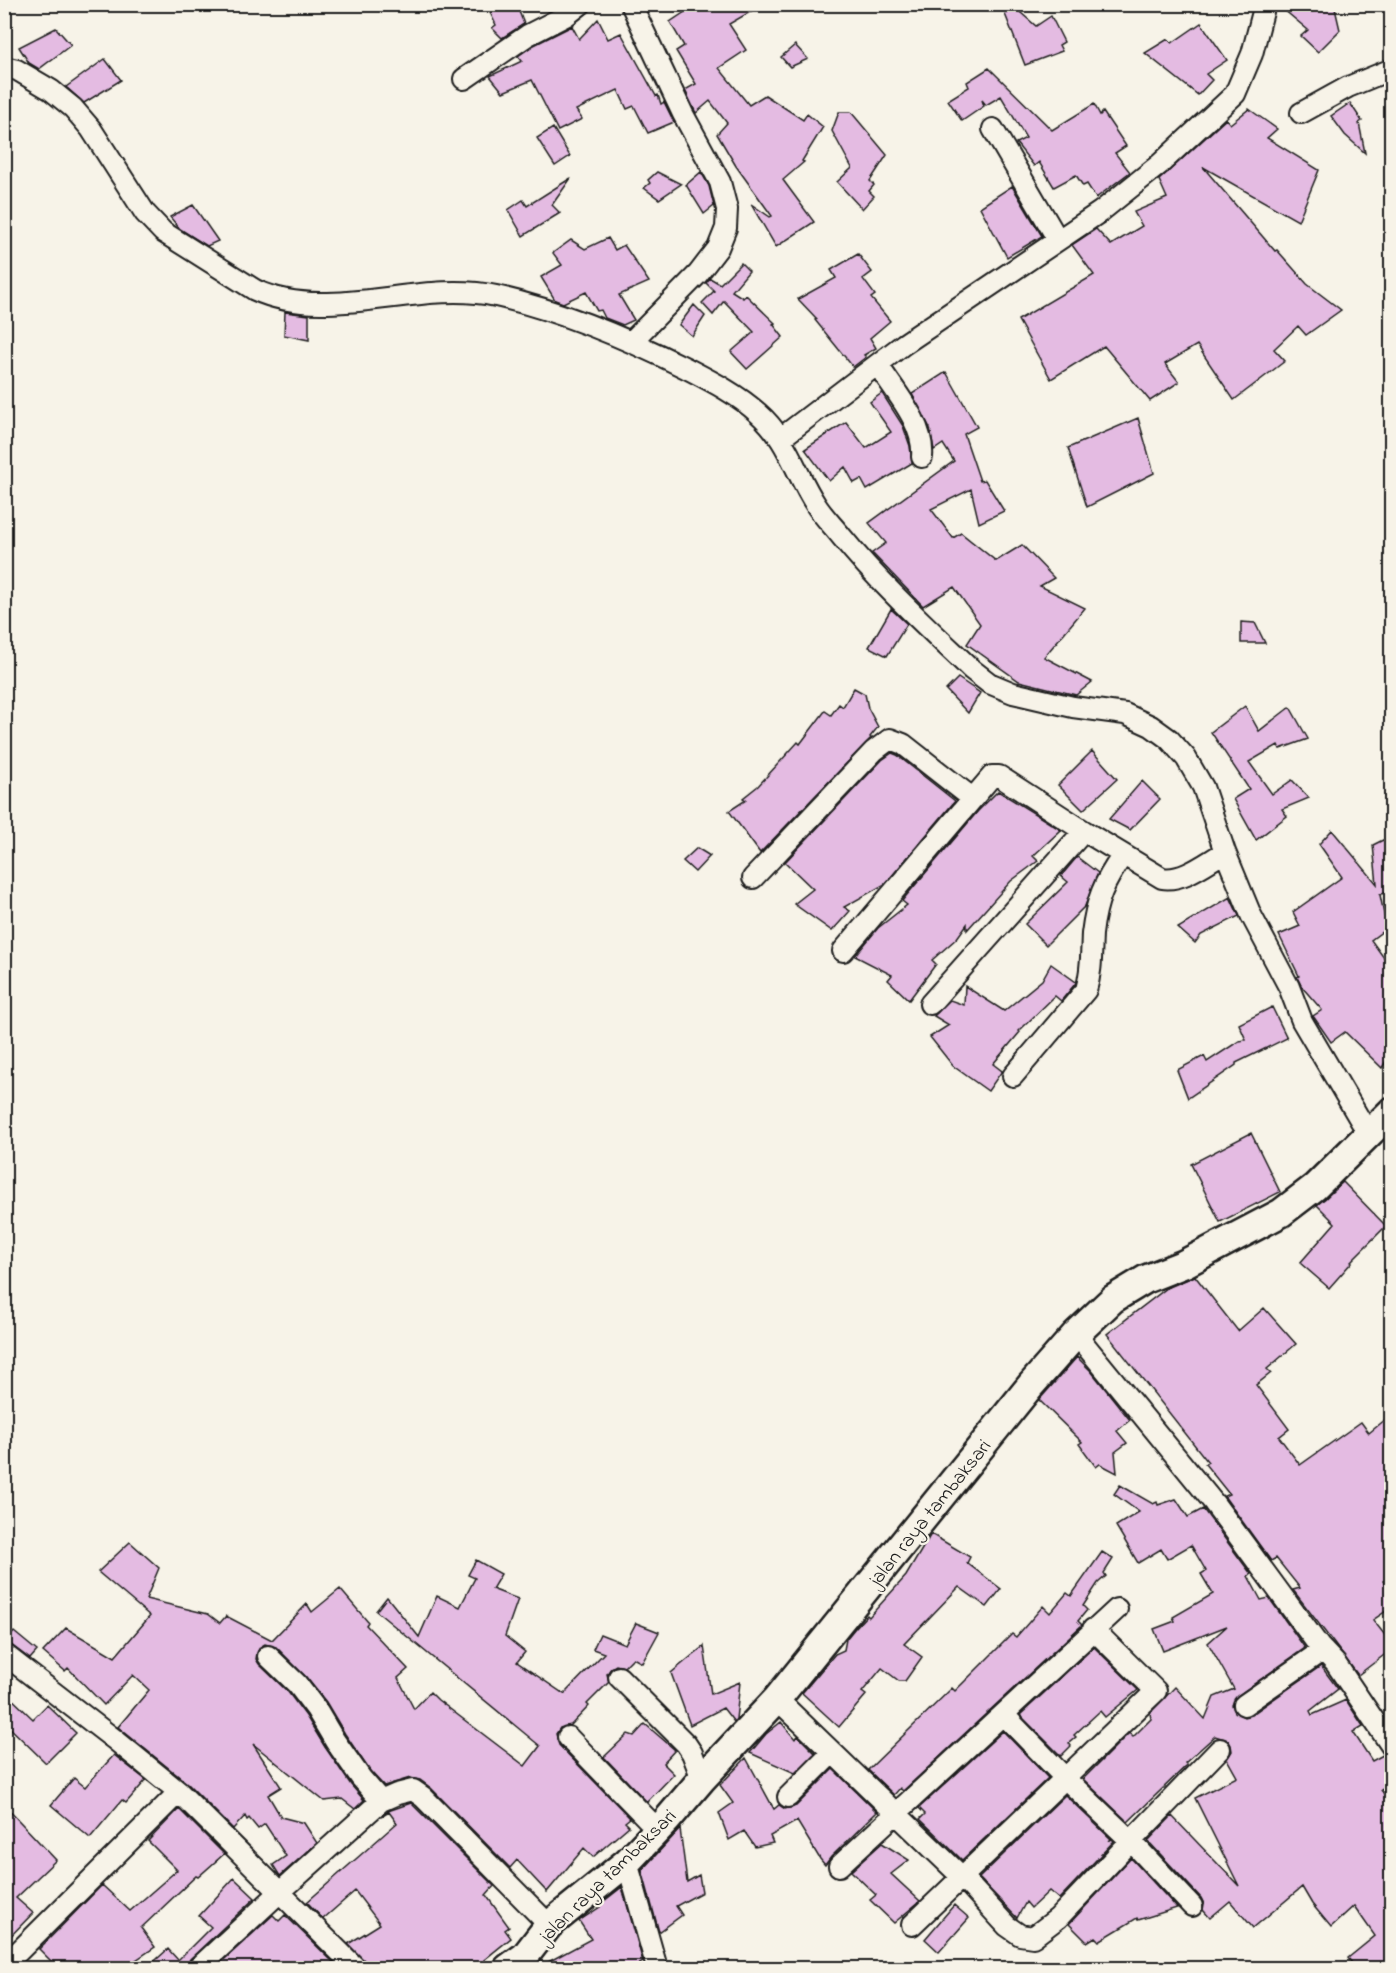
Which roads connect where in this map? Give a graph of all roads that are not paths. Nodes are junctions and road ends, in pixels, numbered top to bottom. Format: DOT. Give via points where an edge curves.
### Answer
graph roads {
  1 [pos="581,4"];
  2 [pos="631,4"];
  3 [pos="1265,4"];
  4 [pos="4,67"];
  5 [pos="1392,69"];
  6 [pos="464,79"];
  7 [pos="1301,113"];
  8 [pos="993,129"];
  9 [pos="1058,240"];
  10 [pos="632,341"];
  11 [pos="878,366"];
  12 [pos="781,438"];
  13 [pos="922,457"];
  14 [pos="972,798"];
  15 [pos="1084,831"];
  16 [pos="1225,852"];
  17 [pos="1123,855"];
  18 [pos="753,878"];
  19 [pos="843,951"];
  20 [pos="930,1004"];
  21 [pos="1013,1076"];
  22 [pos="1383,1125"];
  23 [pos="1076,1334"];
  24 [pos="1117,1609"];
  25 [pos="1094,1629"];
  26 [pos="1323,1650"];
  27 [pos="4,1654"];
  28 [pos="268,1656"];
  29 [pos="619,1677"];
  30 [pos="777,1699"];
  31 [pos="1244,1706"];
  32 [pos="1004,1715"];
  33 [pos="568,1737"];
  34 [pos="1392,1748"];
  35 [pos="1220,1749"];
  36 [pos="832,1753"];
  37 [pos="702,1779"];
  38 [pos="1066,1779"];
  39 [pos="179,1792"];
  40 [pos="788,1797"];
  41 [pos="381,1801"];
  42 [pos="896,1814"];
  43 [pos="657,1830"];
  44 [pos="1131,1841"];
  45 [pos="627,1862"];
  46 [pos="839,1866"];
  47 [pos="962,1877"];
  48 [pos="280,1892"];
  49 [pos="1192,1906"];
  50 [pos="549,1925"];
  51 [pos="912,1925"];
  52 [pos="16,1964"];
  53 [pos="198,1968"];
  54 [pos="356,1968"];
  55 [pos="508,1968"];
  56 [pos="657,1968"];
  1 -- 6 [label="street"];
  2 -- 10 [label="street" via="720,182 727,209 726,228 718,248"];
  3 -- 9 [label="street" via="1252,54 1235,94 1160,164"];
  4 -- 10 [label="street" via="51,90 73,108 145,213 163,232 269,297 325,302 467,291 553,313"];
  5 -- 7 [label="street"];
  8 -- 9 [label="street"];
  9 -- 11 [label="street" via="904,344"];
  10 -- 12 [label="street" via="739,398"];
  11 -- 12 [label="street"];
  11 -- 13 [label="street" via="916,426 923,446"];
  12 -- 16 [label="street" via="816,505 861,561 989,683 1013,693 1073,707 1125,714 1169,739 1203,787"];
  14 -- 15 [label="street" via="992,776 999,776"];
  14 -- 18 [label="street" via="903,744 890,739"];
  14 -- 19 [label="street"];
  15 -- 17 [label="street"];
  15 -- 20 [label="street"];
  16 -- 17 [label="street" via="1171,880"];
  16 -- 22 [label="street" via="1302,1021"];
  17 -- 21 [label="street" via="1105,880 1098,901 1086,990"];
  22 -- 23 [label="street, jalan raya tambaksari" via="1281,1213 1184,1264 1146,1279 1113,1299"];
  23 -- 26 [label="street" via="1214,1503"];
  23 -- 30 [label="street, jalan raya tambaksari"];
  24 -- 25 [label="street"];
  25 -- 32 [label="street"];
  25 -- 38 [label="street" via="1156,1691"];
  26 -- 31 [label="street"];
  26 -- 34 [label="street"];
  27 -- 39 [label="street"];
  28 -- 41 [label="street" via="297,1684"];
  29 -- 37 [label="street" via="686,1744"];
  30 -- 36 [label="street"];
  30 -- 37 [label="street, jalan raya tambaksari"];
  32 -- 38 [label="street"];
  32 -- 42 [label="street"];
  33 -- 43 [label="street"];
  35 -- 44 [label="street"];
  36 -- 40 [label="street"];
  36 -- 42 [label="street"];
  37 -- 43 [label="street, jalan raya tambaksari"];
  38 -- 44 [label="street"];
  38 -- 47 [label="street"];
  39 -- 48 [label="street"];
  39 -- 52 [label="street"];
  41 -- 48 [label="street"];
  41 -- 50 [label="street" via="413,1790 423,1797"];
  42 -- 46 [label="street"];
  42 -- 47 [label="street"];
  43 -- 45 [label="street, jalan raya tambaksari"];
  44 -- 47 [label="street" via="1058,1918 1033,1937 1020,1935 1007,1926"];
  44 -- 49 [label="street"];
  45 -- 50 [label="street, jalan raya tambaksari"];
  45 -- 56 [label="street"];
  47 -- 51 [label="street"];
  48 -- 53 [label="street"];
  48 -- 54 [label="street"];
  50 -- 55 [label="street, jalan raya tambaksari" via="525,1956"];
}
